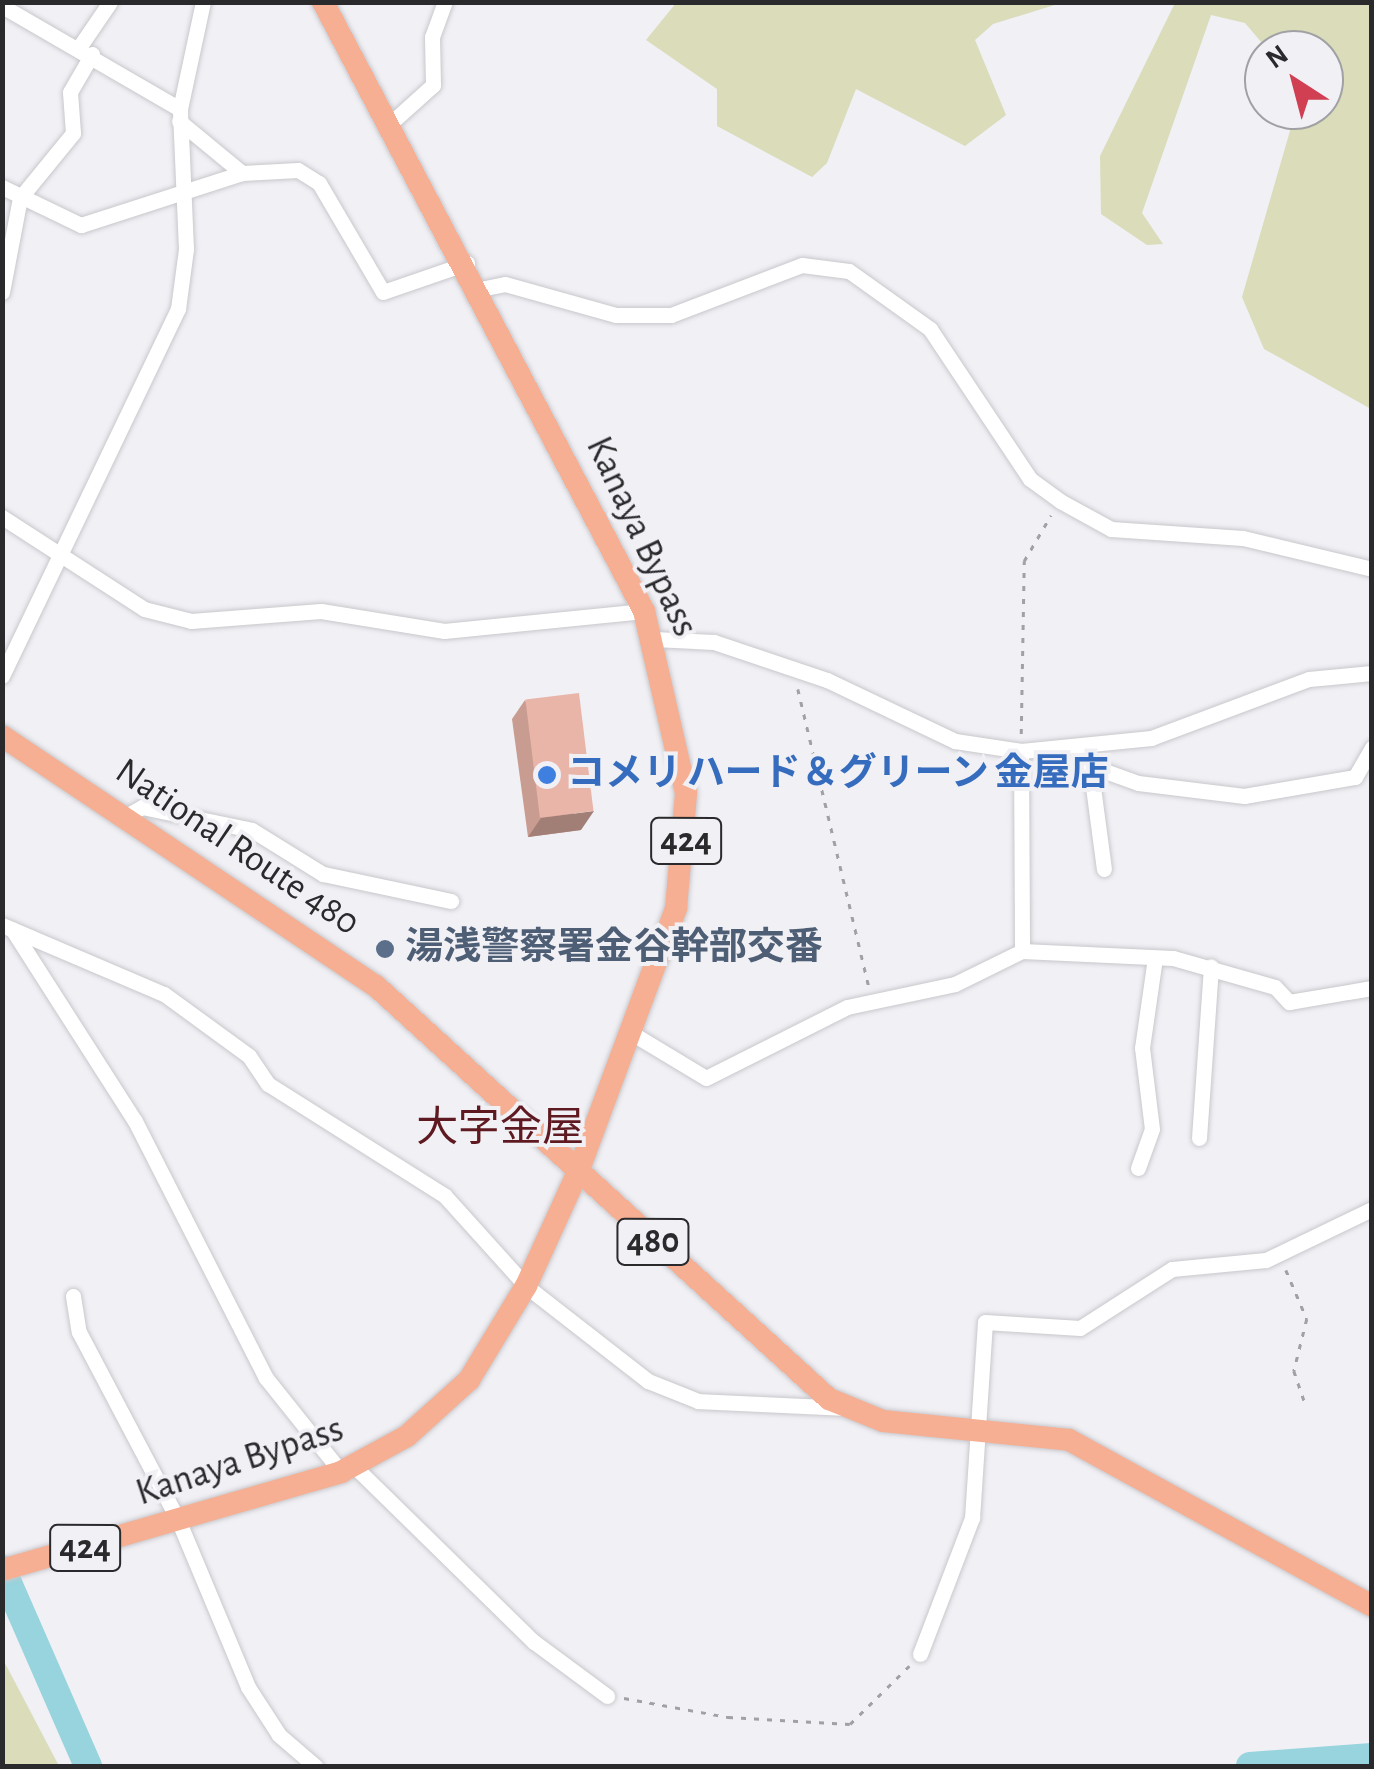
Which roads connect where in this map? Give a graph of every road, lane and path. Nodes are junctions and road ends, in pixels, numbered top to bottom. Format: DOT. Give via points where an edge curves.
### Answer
graph roads {
  1 [pos="110,2"];
  2 [pos="204,2"];
  3 [pos="323,2"];
  4 [pos="445,2"];
  5 [pos="2,6"];
  6 [pos="86,50"];
  7 [pos="180,115"];
  8 [pos="393,121"];
  9 [pos="242,173"];
  10 [pos="2,187"];
  11 [pos="182,193"];
  12 [pos="20,198"];
  13 [pos="468,264"];
  14 [pos="480,288"];
  15 [pos="2,292"];
  16 [pos="1060,501"];
  17 [pos="2,517"];
  18 [pos="64,553"];
  19 [pos="1372,570"];
  20 [pos="644,611"];
  21 [pos="654,639"];
  22 [pos="793,668"];
  23 [pos="1372,674"];
  24 [pos="2,676"];
  25 [pos="2,736"];
  26 [pos="1088,748"];
  27 [pos="1372,748"];
  28 [pos="1020,751"];
  29 [pos="1091,766"];
  30 [pos="126,816"];
  31 [pos="1104,870"];
  32 [pos="452,901"];
  33 [pos="7,927"];
  34 [pos="1022,951"];
  35 [pos="1155,958"];
  36 [pos="1210,966"];
  37 [pos="1372,988"];
  38 [pos="872,1000"];
  39 [pos="633,1034"];
  40 [pos="1199,1138"];
  41 [pos="1138,1168"];
  42 [pos="578,1172"];
  43 [pos="1372,1209"];
  44 [pos="1279,1253"];
  45 [pos="526,1286"];
  46 [pos="73,1296"];
  47 [pos="1304,1400"];
  48 [pos="845,1408"];
  49 [pos="976,1430"];
  50 [pos="347,1469"];
  51 [pos="173,1524"];
  52 [pos="2,1570"];
  53 [pos="1372,1606"];
  54 [pos="920,1654"];
  55 [pos="607,1696"];
  56 [pos="315,1766"];
  1 -- 6 [label="street"];
  2 -- 7 [label="street"];
  3 -- 8 [label="highway, Kanaya Bypass / 424"];
  4 -- 8 [label="street" via="432,37 433,85"];
  5 -- 6 [label="street"];
  6 -- 7 [label="street"];
  6 -- 12 [label="street" via="70,92 72,133"];
  7 -- 9 [label="street"];
  7 -- 11 [label="street"];
  8 -- 13 [label="highway, Kanaya Bypass / 424"];
  9 -- 11 [label="street"];
  9 -- 13 [label="street" via="313,176 383,292"];
  10 -- 12 [label="street"];
  11 -- 12 [label="street" via="81,225"];
  11 -- 18 [label="street" via="178,308"];
  12 -- 15 [label="street"];
  13 -- 14 [label="highway, Kanaya Bypass / 424"];
  14 -- 16 [label="street" via="505,284 616,316 671,315 802,264 849,271 930,328 1022,469"];
  14 -- 20 [label="highway, Kanaya Bypass / 424"];
  16 -- 19 [label="street" via="1111,529 1243,538"];
  16 -- 28 [label="path" via="1024,561"];
  17 -- 18 [label="street"];
  18 -- 20 [label="street" via="144,609 191,621 321,611 444,631"];
  18 -- 24 [label="street"];
  20 -- 21 [label="highway, Kanaya Bypass / 424"];
  21 -- 22 [label="street" via="698,638"];
  21 -- 39 [label="highway, Kanaya Bypass / 424" via="681,746 687,839 665,952"];
  22 -- 28 [label="street" via="955,741"];
  22 -- 38 [label="path"];
  23 -- 26 [label="street" via="1309,680 1172,733"];
  25 -- 30 [label="highway, National Route 480 / 480"];
  26 -- 28 [label="street"];
  26 -- 29 [label="street"];
  27 -- 29 [label="street" via="1354,777 1244,796 1138,784"];
  28 -- 34 [label="street"];
  29 -- 31 [label="street"];
  30 -- 32 [label="street" via="142,807 252,830 323,874"];
  30 -- 42 [label="highway, National Route 480 / 480" via="376,986"];
  33 -- 45 [label="street" via="164,994 250,1056 268,1084 445,1196"];
  33 -- 50 [label="street" via="135,1121 266,1378"];
  34 -- 35 [label="street"];
  34 -- 38 [label="street" via="954,984"];
  35 -- 36 [label="street"];
  35 -- 41 [label="street" via="1142,1048 1152,1128"];
  36 -- 37 [label="street" via="1275,987 1289,1002"];
  36 -- 40 [label="street"];
  38 -- 39 [label="street" via="706,1078"];
  39 -- 42 [label="highway, Kanaya Bypass / 424"];
  42 -- 45 [label="highway, Kanaya Bypass / 424"];
  42 -- 48 [label="highway, National Route 480 / 480"];
  43 -- 44 [label="street"];
  44 -- 47 [label="path" via="1307,1319 1294,1371"];
  44 -- 49 [label="street" via="1172,1269 1080,1328 986,1322"];
  45 -- 48 [label="street" via="648,1381 698,1401"];
  45 -- 50 [label="highway, Kanaya Bypass / 424" via="469,1380 407,1436"];
  46 -- 51 [label="street" via="79,1332"];
  48 -- 49 [label="highway"];
  49 -- 53 [label="highway" via="1068,1440 1122,1462"];
  49 -- 54 [label="street" via="962,1564"];
  50 -- 51 [label="highway, Kanaya Bypass / 424"];
  50 -- 55 [label="street" via="534,1642"];
  51 -- 52 [label="highway, Kanaya Bypass / 424"];
  51 -- 56 [label="street" via="248,1687 279,1735"];
  54 -- 55 [label="path" via="850,1724 728,1717"];
}
